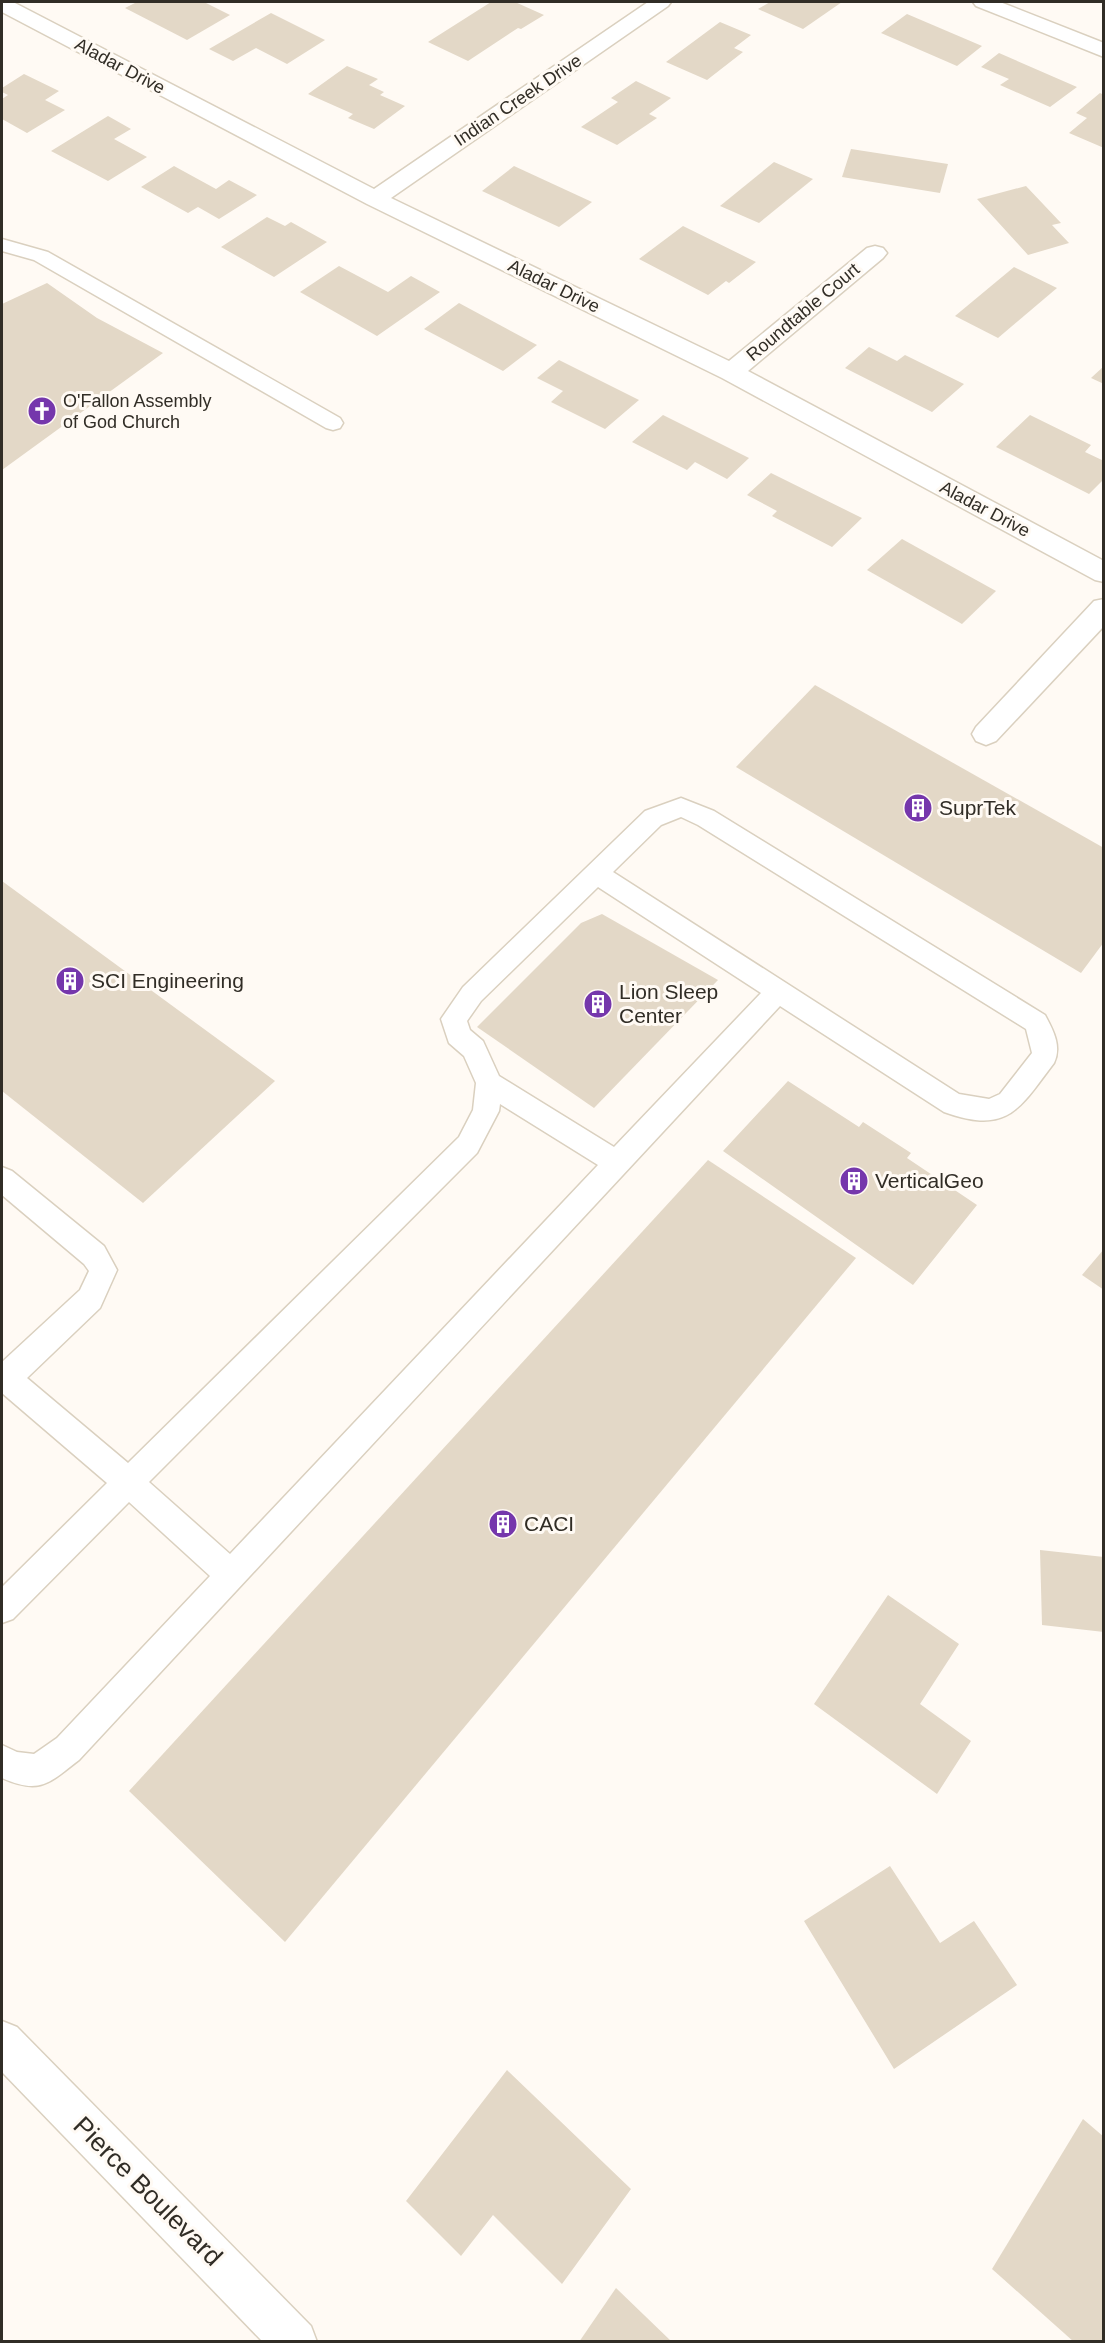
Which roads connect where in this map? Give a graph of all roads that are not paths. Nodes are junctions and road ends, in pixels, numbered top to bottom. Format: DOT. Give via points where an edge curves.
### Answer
graph roads {
  1 [pos="625,2"];
  2 [pos="983,2"];
  3 [pos="2,4"];
  4 [pos="655,6"];
  5 [pos="1104,51"];
  6 [pos="375,199"];
  7 [pos="2,245"];
  8 [pos="875,253"];
  9 [pos="731,372"];
  10 [pos="333,423"];
  11 [pos="1104,573"];
  12 [pos="1104,608"];
  13 [pos="986,734"];
  14 [pos="596,873"];
  15 [pos="778,991"];
  16 [pos="489,1083"];
  17 [pos="617,1163"];
  18 [pos="2,1179"];
  19 [pos="4,1377"];
  20 [pos="129,1482"];
  21 [pos="231,1575"];
  22 [pos="2,1608"];
  23 [pos="2,1761"];
  24 [pos="2,2042"];
  25 [pos="295,2342"];
  1 -- 4 [label="street"];
  2 -- 5 [label="street"];
  3 -- 6 [label="street, Aladar Drive"];
  4 -- 6 [label="street, Indian Creek Drive"];
  6 -- 9 [label="street, Aladar Drive"];
  7 -- 10 [label="lane" via="41,256"];
  8 -- 9 [label="street, Roundtable Court"];
  9 -- 11 [label="street, Aladar Drive"];
  12 -- 13 [label="street"];
  14 -- 15 [label="lane"];
  14 -- 15 [label="lane" via="653,818 681,807 706,818 1036,1022 1045,1054 1009,1102 990,1110 953,1104"];
  14 -- 16 [label="lane" via="472,994 454,1019 458,1035 474,1049"];
  15 -- 17 [label="lane"];
  16 -- 17 [label="lane"];
  16 -- 20 [label="lane" via="486,1111 468,1145"];
  17 -- 21 [label="lane"];
  18 -- 19 [label="lane" via="94,1255 103,1270 90,1299"];
  19 -- 20 [label="lane"];
  20 -- 21 [label="lane"];
  20 -- 22 [label="lane"];
  21 -- 23 [label="lane" via="68,1749 38,1771"];
  24 -- 25 [label="street, Pierce Boulevard"];
}
